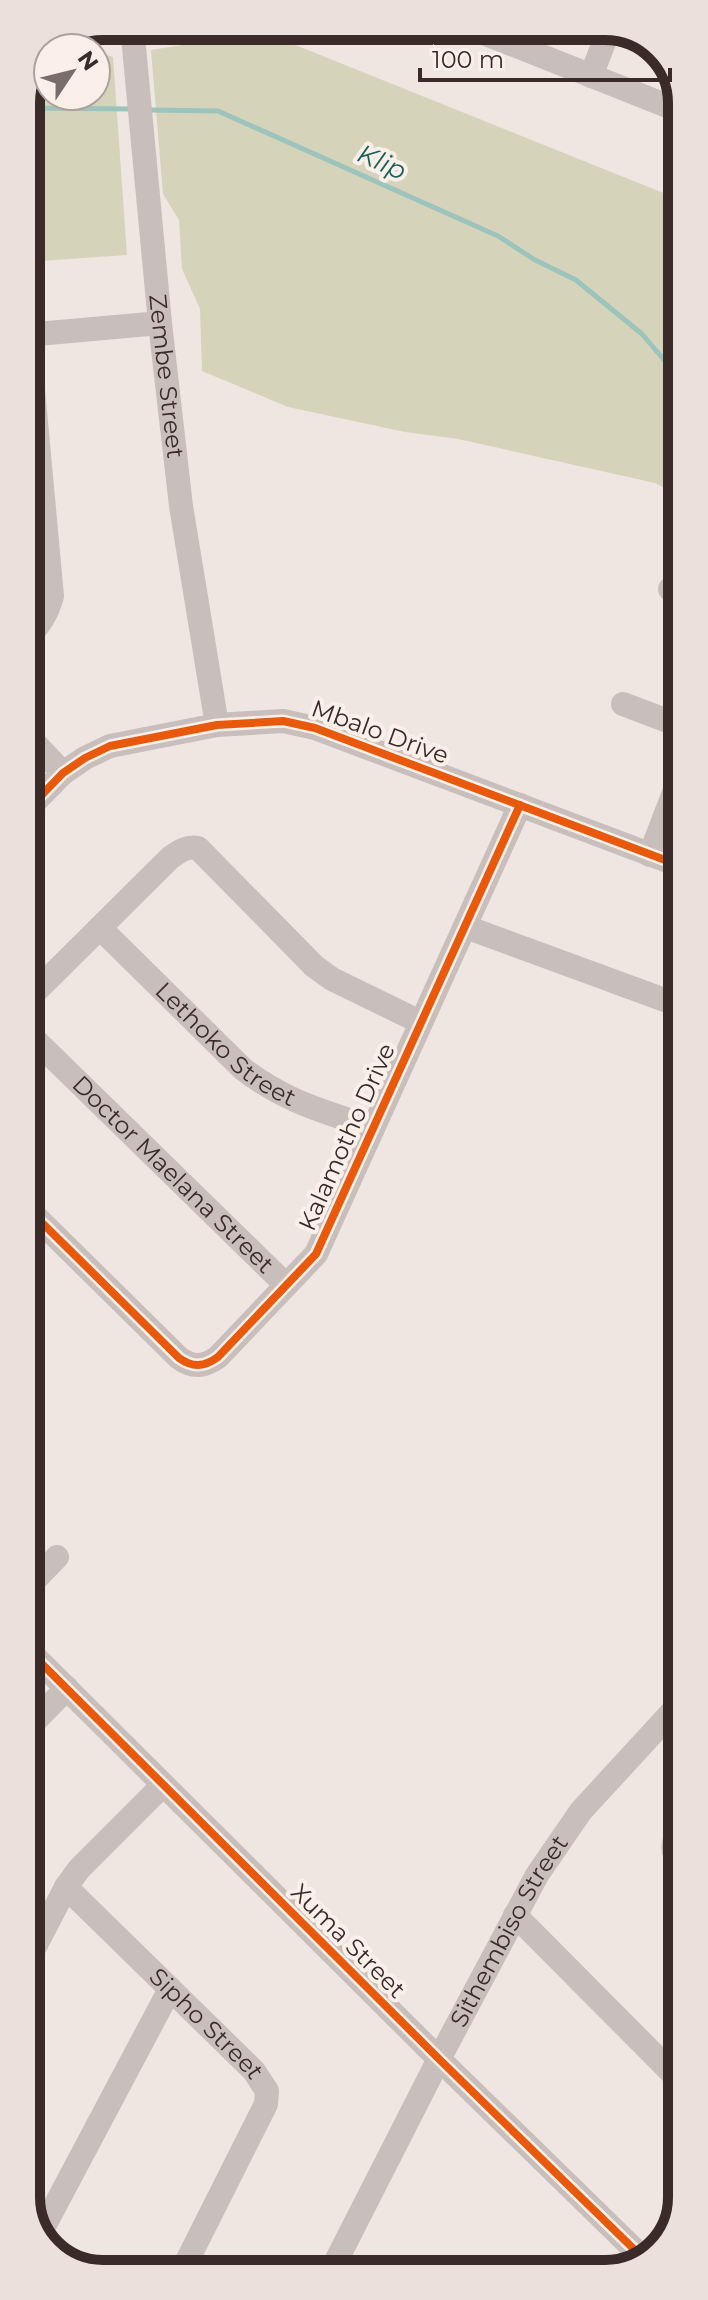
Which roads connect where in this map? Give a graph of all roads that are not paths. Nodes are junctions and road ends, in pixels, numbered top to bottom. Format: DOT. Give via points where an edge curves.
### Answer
graph roads {
  1 [pos="133,40"];
  2 [pos="501,40"];
  3 [pos="605,40"];
  4 [pos="591,76"];
  5 [pos="668,106"];
  6 [pos="160,323"];
  7 [pos="40,334"];
  8 [pos="40,471"];
  9 [pos="40,625"];
  10 [pos="623,704"];
  11 [pos="668,721"];
  12 [pos="217,725"];
  13 [pos="40,749"];
  14 [pos="63,773"];
  15 [pos="40,797"];
  16 [pos="520,805"];
  17 [pos="668,808"];
  18 [pos="650,855"];
  19 [pos="668,861"];
  20 [pos="466,927"];
  21 [pos="100,928"];
  22 [pos="40,987"];
  23 [pos="668,1001"];
  24 [pos="420,1022"];
  25 [pos="40,1045"];
  26 [pos="373,1128"];
  27 [pos="40,1221"];
  28 [pos="286,1285"];
  29 [pos="57,1557"];
  30 [pos="40,1575"];
  31 [pos="40,1662"];
  32 [pos="67,1688"];
  33 [pos="40,1716"];
  34 [pos="668,1716"];
  35 [pos="163,1785"];
  36 [pos="66,1887"];
  37 [pos="515,1915"];
  38 [pos="40,1937"];
  39 [pos="170,1989"];
  40 [pos="439,2059"];
  41 [pos="668,2069"];
  42 [pos="46,2223"];
  43 [pos="637,2252"];
  44 [pos="188,2260"];
  45 [pos="337,2260"];
  1 -- 6 [label="street, Zembe Street"];
  2 -- 4 [label="street"];
  3 -- 4 [label="street"];
  4 -- 5 [label="street"];
  6 -- 7 [label="street"];
  6 -- 12 [label="street, Zembe Street" via="181,506"];
  8 -- 9 [label="street" via="52,596"];
  10 -- 11 [label="street"];
  12 -- 14 [label="street, Mbalo Drive" via="110,746"];
  12 -- 16 [label="street, Mbalo Drive" via="283,721 315,728"];
  13 -- 14 [label="street"];
  14 -- 15 [label="street, Mbalo Drive"];
  16 -- 18 [label="street, Mbalo Drive"];
  16 -- 20 [label="street, Kalamotho Drive"];
  17 -- 18 [label="street"];
  18 -- 19 [label="street, Mbalo Drive"];
  20 -- 23 [label="street"];
  20 -- 24 [label="street, Kalamotho Drive"];
  21 -- 22 [label="street"];
  21 -- 24 [label="street" via="171,857 198,848 314,966"];
  21 -- 26 [label="street, Lethoko Street" via="265,1086 295,1102"];
  24 -- 26 [label="street, Kalamotho Drive"];
  25 -- 28 [label="street, Doctor Maelana Street"];
  26 -- 28 [label="street, Kalamotho Drive" via="316,1254"];
  27 -- 28 [label="street, Kalamotho Drive" via="179,1358 194,1366 218,1357"];
  29 -- 30 [label="street"];
  31 -- 32 [label="street, Xuma Street"];
  32 -- 33 [label="street"];
  32 -- 35 [label="street, Xuma Street"];
  34 -- 37 [label="street, Sithembiso Street" via="581,1811"];
  35 -- 36 [label="street"];
  35 -- 40 [label="street, Xuma Street"];
  36 -- 38 [label="street"];
  36 -- 39 [label="street, Sipho Street"];
  37 -- 40 [label="street, Sithembiso Street"];
  37 -- 41 [label="street"];
  39 -- 42 [label="street"];
  39 -- 44 [label="street, Sipho Street" via="254,2071 268,2095"];
  40 -- 43 [label="street, Xuma Street"];
  40 -- 45 [label="street, Sithembiso Street"];
}
